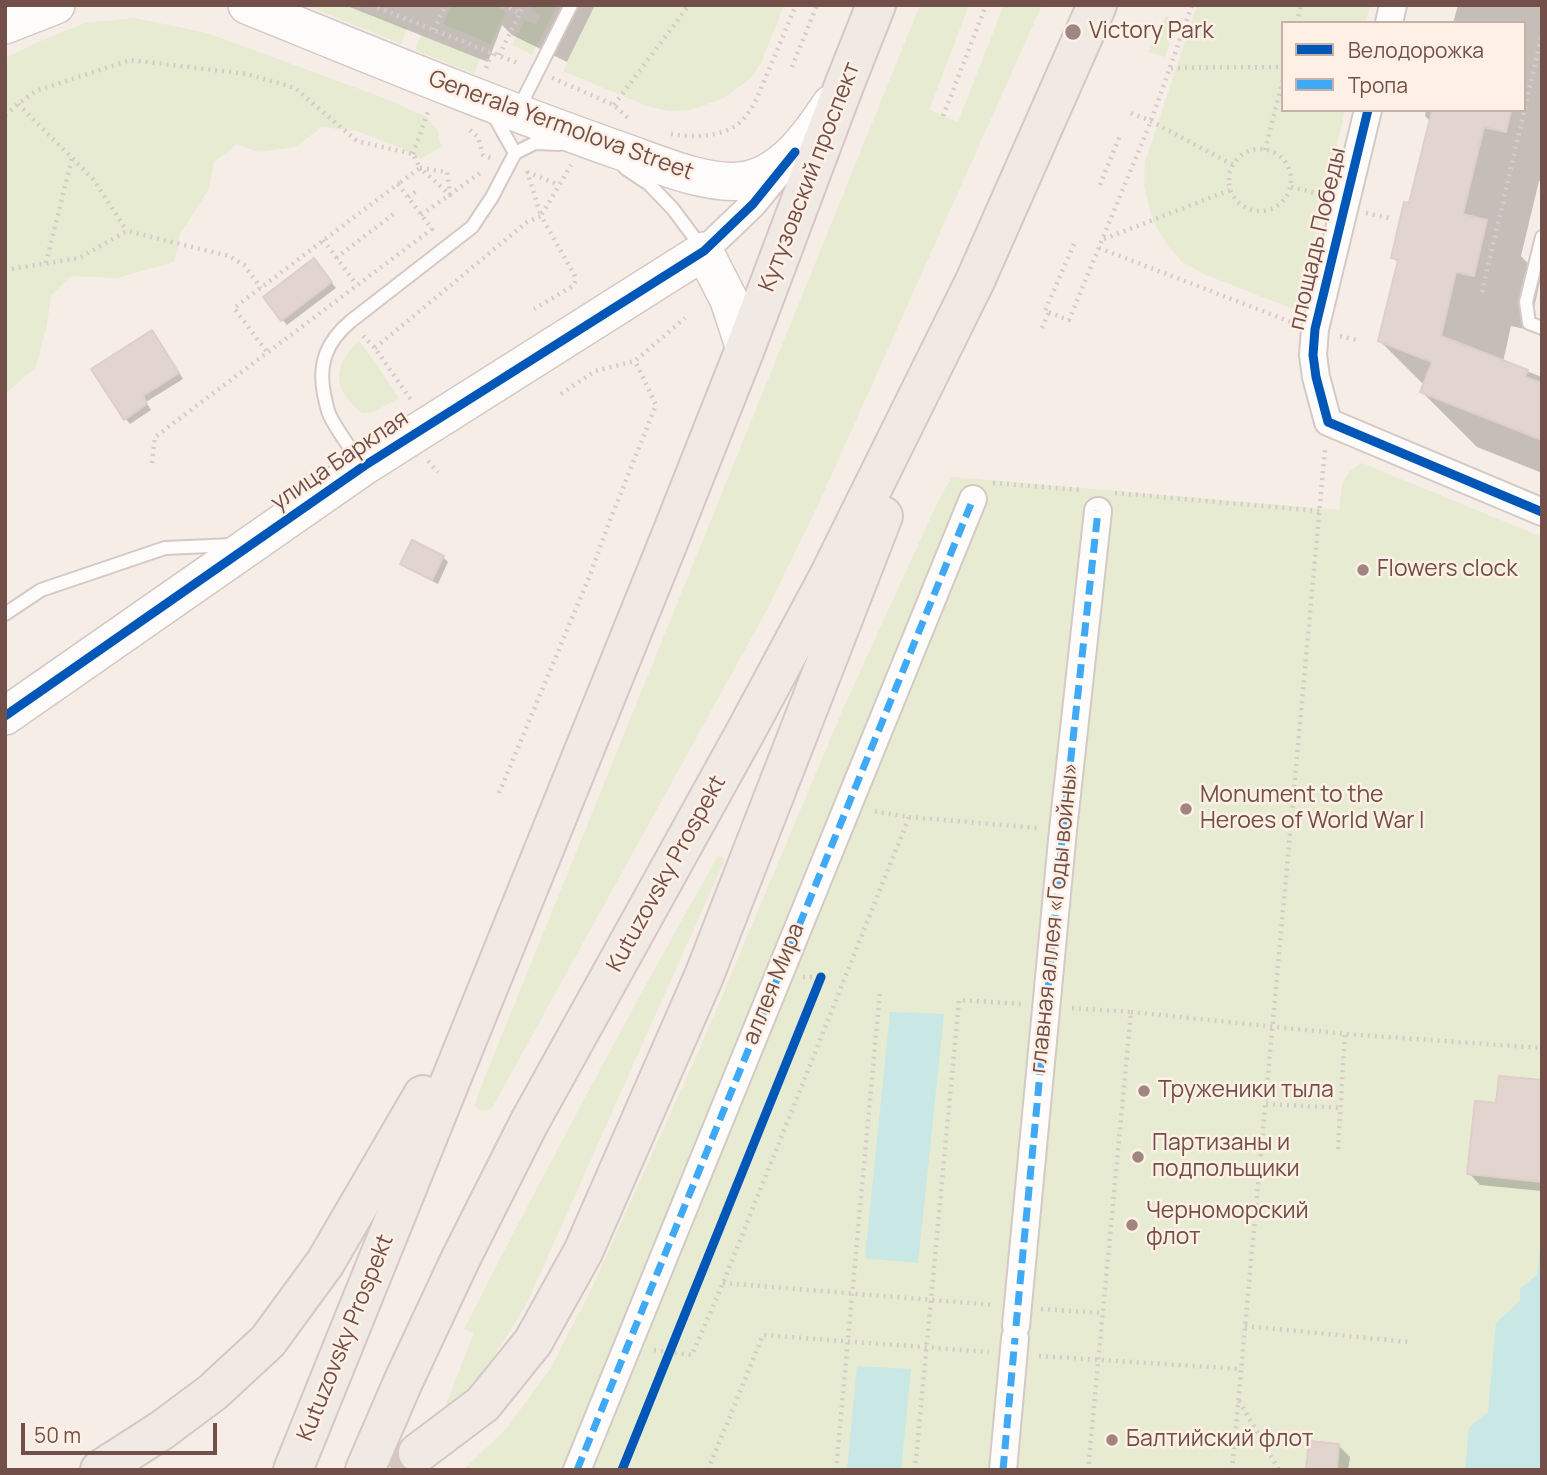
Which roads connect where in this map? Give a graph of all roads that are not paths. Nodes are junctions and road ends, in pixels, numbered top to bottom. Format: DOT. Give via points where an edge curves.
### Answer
graph roads {
  1 [pos="56,5"];
  2 [pos="247,5"];
  3 [pos="571,5"];
  4 [pos="876,5"];
  5 [pos="1097,5"];
  6 [pos="5,25"];
  7 [pos="845,83"];
  8 [pos="469,111"];
  9 [pos="1368,112"];
  10 [pos="516,113"];
  11 [pos="795,152"];
  12 [pos="515,153"];
  13 [pos="1542,237"];
  14 [pos="704,251"];
  15 [pos="975,281"];
  16 [pos="1542,328"];
  17 [pos="745,349"];
  18 [pos="363,466"];
  19 [pos="983,491"];
  20 [pos="1099,498"];
  21 [pos="1542,512"];
  22 [pos="251,545"];
  23 [pos="5,614"];
  24 [pos="5,716"];
  25 [pos="516,916"];
  26 [pos="418,1453"];
  27 [pos="100,1470"];
  28 [pos="293,1470"];
  29 [pos="365,1470"];
  30 [pos="577,1470"];
  31 [pos="1003,1470"];
  1 -- 6 [label="street"];
  2 -- 8 [label="street, Generala Yermolova Street"];
  3 -- 10 [label="lane"];
  4 -- 7 [label="main road, Кутузовский проспект"];
  5 -- 15 [label="main road"];
  7 -- 11 [label="street, Generala Yermolova Street"];
  7 -- 17 [label="main road, Кутузовский проспект"];
  8 -- 10 [label="street, Generala Yermolova Street"];
  8 -- 12 [label="lane" via="494,116"];
  9 -- 21 [label="street, площадь Победы" via="1315,329 1312,355 1328,422"];
  10 -- 11 [label="street, Generala Yermolova Street" via="715,180 758,177"];
  11 -- 14 [label="street" via="753,204"];
  12 -- 14 [label="lane" via="535,144 555,143 621,165 649,184"];
  12 -- 18 [label="lane" via="472,227 351,321 329,345 322,383 328,414"];
  13 -- 16 [label="lane" via="1526,302 1529,323"];
  14 -- 17 [label="street" via="729,300"];
  14 -- 18 [label="street, улица Барклая"];
  15 -- 26 [label="main road" via="704,975 583,1252 533,1342 483,1404"];
  15 -- 29 [label="main road, Kutuzovsky Prospekt" via="828,578 523,1135 461,1258"];
  17 -- 25 [label="main road, Kutuzovsky Prospekt"];
  18 -- 22 [label="street, улица Барклая"];
  19 -- 30 [label="street, аллея Мира" via="847,807"];
  20 -- 31 [label="street, главная аллея «Годы войны»"];
  22 -- 23 [label="lane" via="165,548 41,590"];
  22 -- 24 [label="street, улица Барклая"];
  25 -- 27 [label="main road" via="418,1104 325,1263 268,1341 213,1392"];
  25 -- 28 [label="main road, Kutuzovsky Prospekt"];
}
